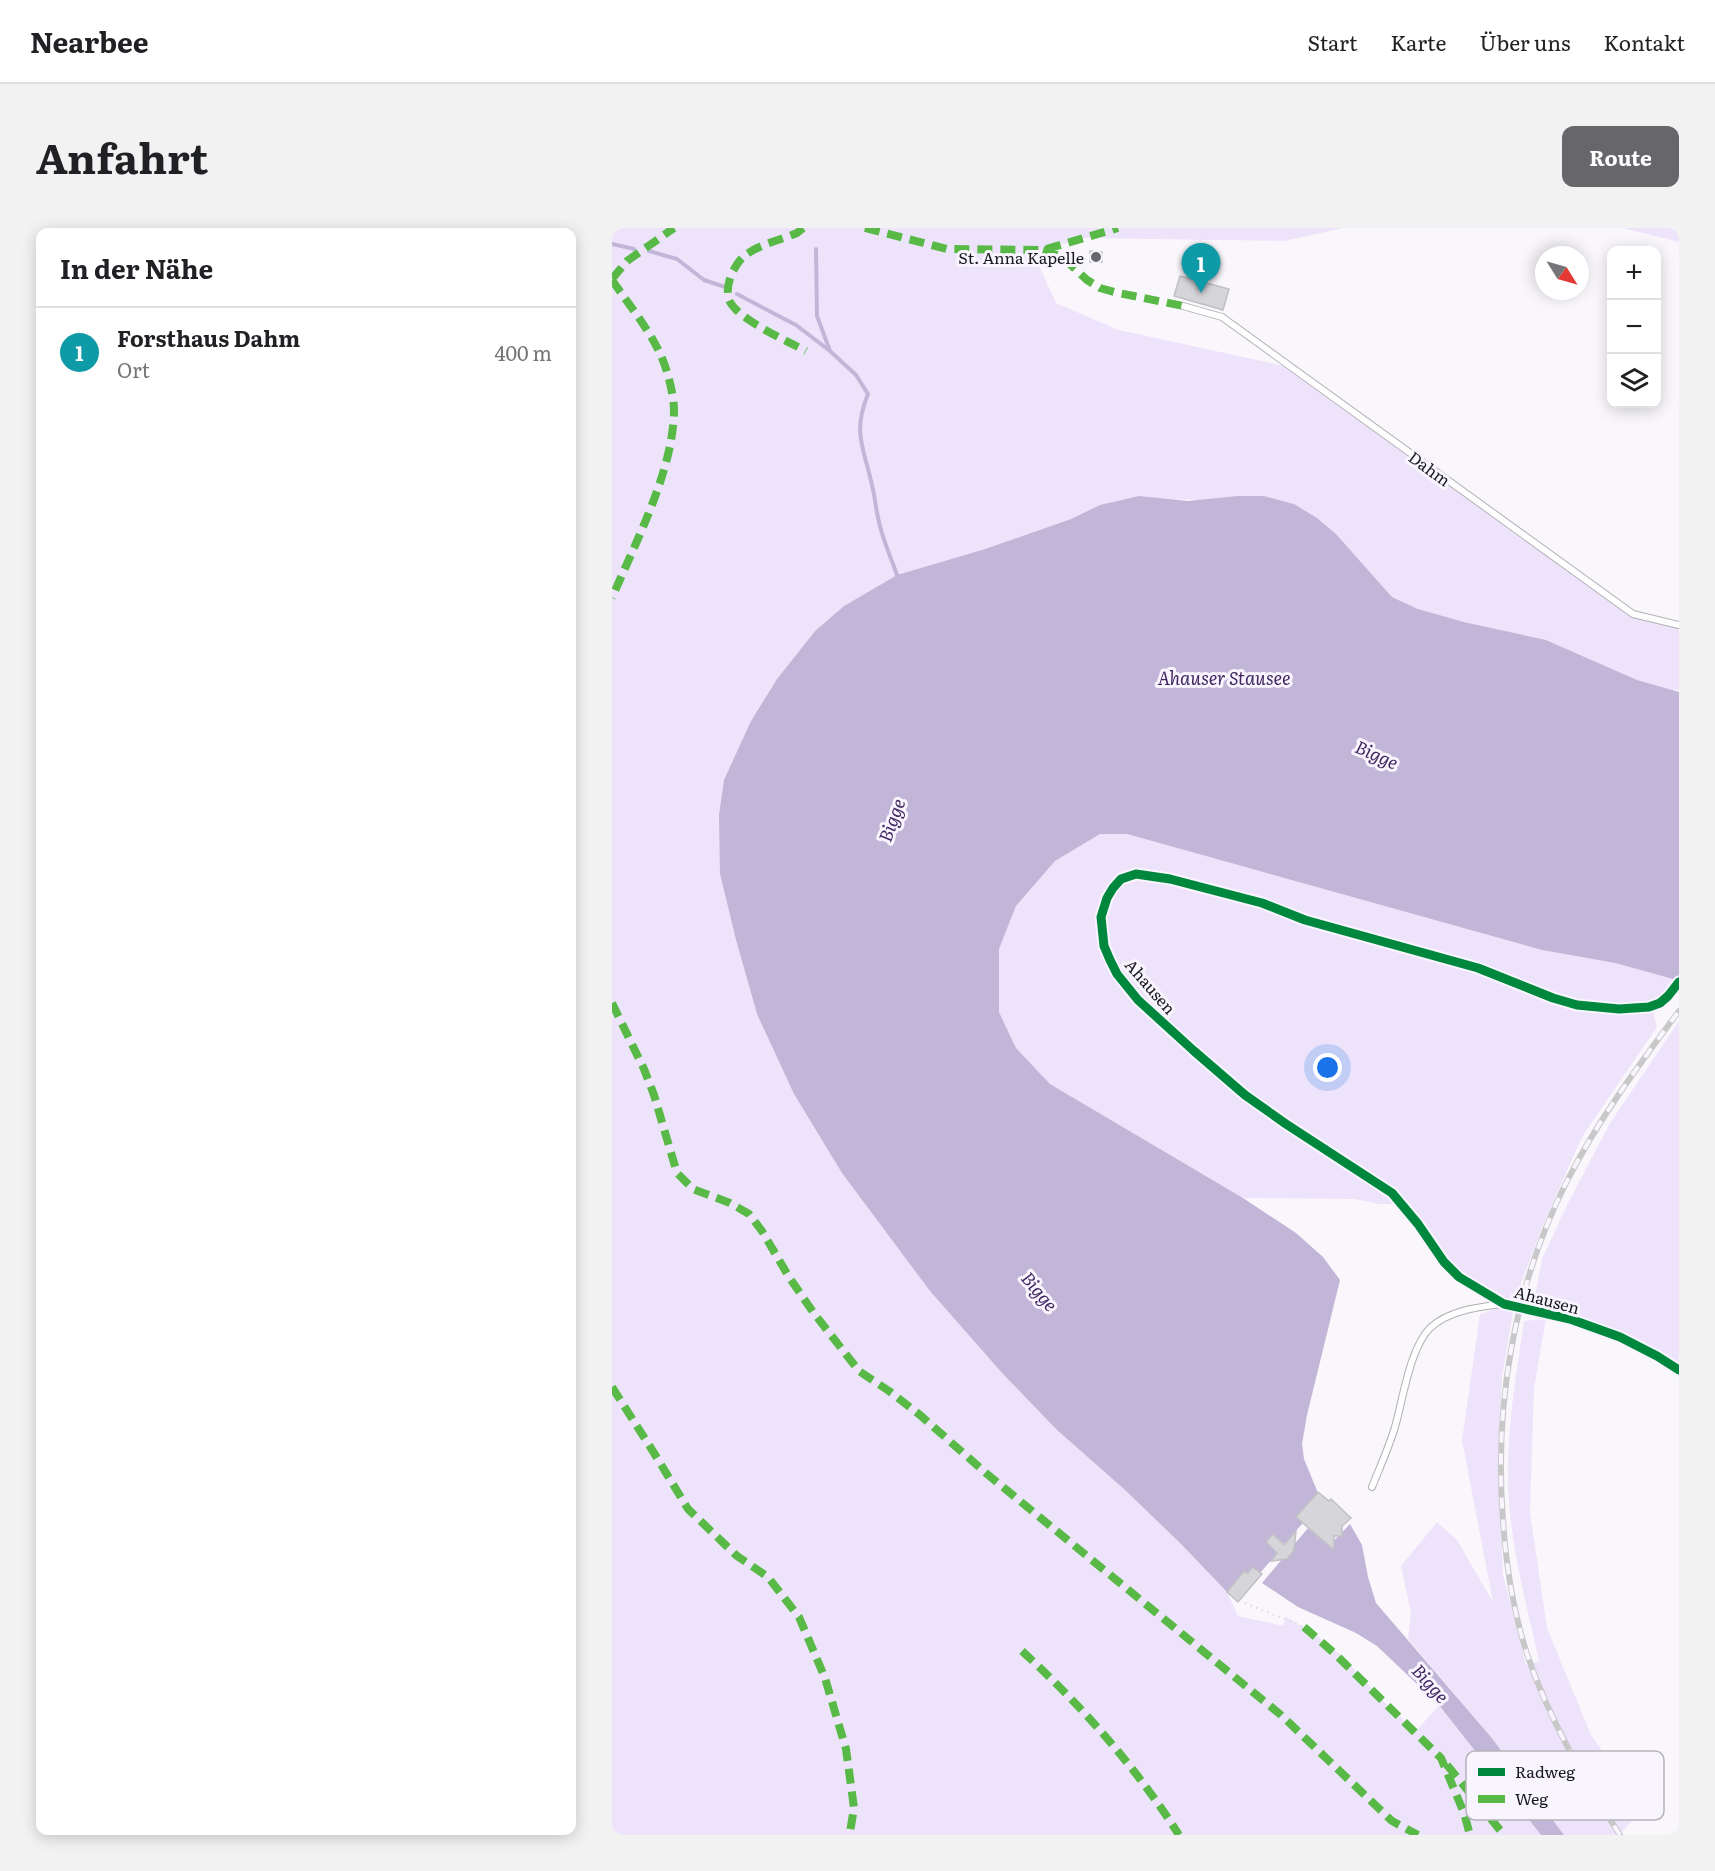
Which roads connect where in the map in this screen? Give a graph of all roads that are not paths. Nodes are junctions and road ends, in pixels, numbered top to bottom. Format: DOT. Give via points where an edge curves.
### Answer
graph roads {
  1 [pos="1183,306"];
  2 [pos="1679,625"];
  3 [pos="1679,982"];
  4 [pos="1504,1304"];
  5 [pos="1679,1370"];
  6 [pos="1372,1487"];
  1 -- 2 [label="lane, Dahm" via="1222,317 1633,614"];
  3 -- 4 [label="lane, Ahausen" via="1660,1003 1649,1007 1577,1005 1478,968 1170,879 1128,875 1107,898 1101,917 1104,946 1117,974 1138,1000 1245,1095 1392,1193 1459,1277"];
  4 -- 5 [label="lane, Ahausen" via="1620,1337"];
  4 -- 6 [label="lane" via="1457,1312 1431,1327 1423,1337"];
}
